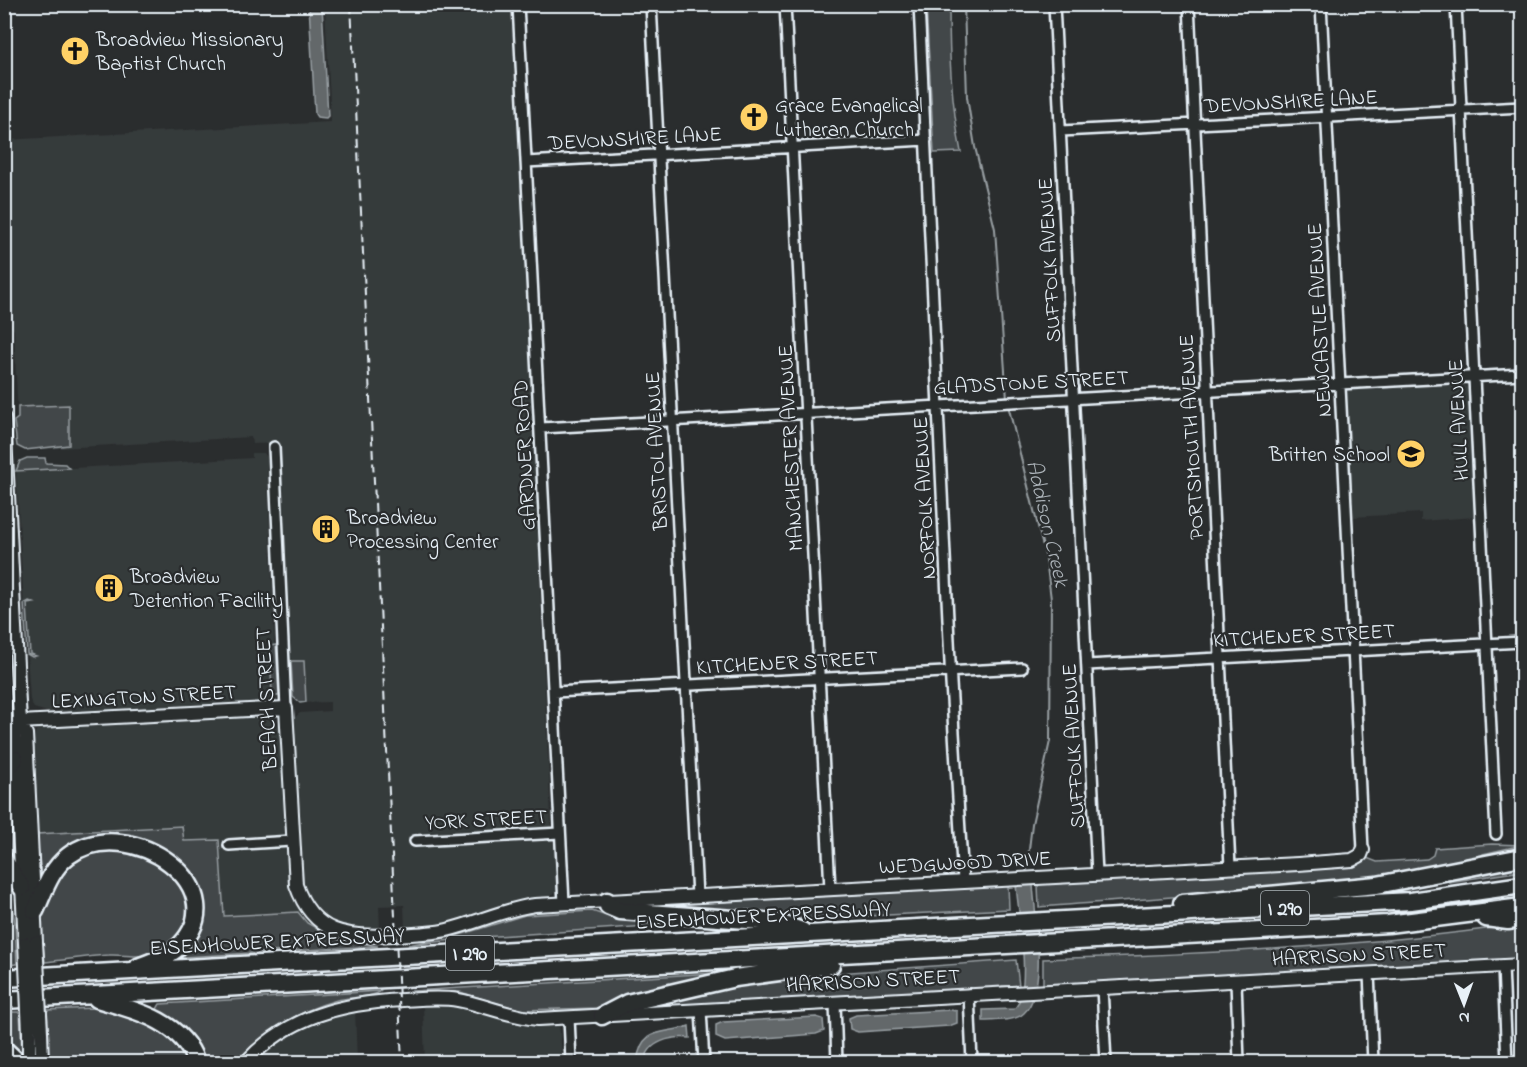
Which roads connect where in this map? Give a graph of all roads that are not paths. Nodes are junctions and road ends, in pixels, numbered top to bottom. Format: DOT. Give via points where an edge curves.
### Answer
graph roads {
  1 [pos="518,4"];
  2 [pos="651,4"];
  3 [pos="785,4"];
  4 [pos="919,4"];
  5 [pos="1054,4"];
  6 [pos="1189,4"];
  7 [pos="1321,4"];
  8 [pos="1456,4"];
  9 [pos="1522,107"];
  10 [pos="1460,110"];
  11 [pos="1327,118"];
  12 [pos="1194,124"];
  13 [pos="1061,131"];
  14 [pos="926,140"];
  15 [pos="794,147"];
  16 [pos="659,155"];
  17 [pos="526,162"];
  18 [pos="1522,374"];
  19 [pos="1473,377"];
  20 [pos="1340,384"];
  21 [pos="1207,391"];
  22 [pos="1074,398"];
  23 [pos="938,406"];
  24 [pos="806,413"];
  25 [pos="4,418"];
  26 [pos="673,421"];
  27 [pos="541,428"];
  28 [pos="274,447"];
  29 [pos="5,453"];
  30 [pos="1522,642"];
  31 [pos="1487,644"];
  32 [pos="1353,651"];
  33 [pos="1220,658"];
  34 [pos="1087,664"];
  35 [pos="1022,668"];
  36 [pos="950,672"];
  37 [pos="818,679"];
  38 [pos="686,685"];
  39 [pos="554,692"];
  40 [pos="286,708"];
  41 [pos="20,722"];
  42 [pos="4,723"];
  43 [pos="15,759"];
  44 [pos="4,773"];
  45 [pos="560,833"];
  46 [pos="1496,834"];
  47 [pos="415,841"];
  48 [pos="292,842"];
  49 [pos="229,845"];
  50 [pos="1363,850"];
  51 [pos="1522,857"];
  52 [pos="4,860"];
  53 [pos="1230,867"];
  54 [pos="1096,874"];
  55 [pos="963,881"];
  56 [pos="1522,885"];
  57 [pos="22,888"];
  58 [pos="830,889"];
  59 [pos="698,896"];
  60 [pos="607,901"];
  61 [pos="564,903"];
  62 [pos="1522,907"];
  63 [pos="35,910"];
  64 [pos="1468,915"];
  65 [pos="1099,918"];
  66 [pos="1522,919"];
  67 [pos="812,935"];
  68 [pos="31,942"];
  69 [pos="875,952"];
  70 [pos="1522,965"];
  71 [pos="1503,966"];
  72 [pos="129,972"];
  73 [pos="1369,973"];
  74 [pos="4,978"];
  75 [pos="1236,981"];
  76 [pos="1102,988"];
  77 [pos="969,994"];
  78 [pos="85,995"];
  79 [pos="4,1000"];
  80 [pos="835,1002"];
  81 [pos="701,1010"];
  82 [pos="602,1016"];
  83 [pos="569,1017"];
  84 [pos="35,1033"];
  85 [pos="4,1049"];
  86 [pos="18,1062"];
  87 [pos="29,1062"];
  88 [pos="42,1062"];
  89 [pos="196,1062"];
  90 [pos="246,1062"];
  91 [pos="571,1062"];
  92 [pos="704,1062"];
  93 [pos="837,1062"];
  94 [pos="972,1062"];
  95 [pos="1106,1062"];
  96 [pos="1239,1062"];
  97 [pos="1373,1062"];
  98 [pos="1507,1062"];
  1 -- 17 [label="street, GARDNER ROAD"];
  2 -- 16 [label="street, BRISTOL AVENUE"];
  3 -- 15 [label="street, MANCHESTER AVENUE"];
  4 -- 14 [label="street, NORFOLK AVENUE"];
  5 -- 13 [label="street, SUFFOLK AVENUE"];
  6 -- 12 [label="street, PORTSMOUTH AVENUE"];
  7 -- 11 [label="street, NEWCASTLE AVENUE"];
  8 -- 10 [label="street, HULL AVENUE"];
  9 -- 10 [label="street, DEVONSHIRE LANE"];
  10 -- 11 [label="street, DEVONSHIRE LANE"];
  10 -- 19 [label="street, HULL AVENUE"];
  11 -- 12 [label="street, DEVONSHIRE LANE"];
  11 -- 20 [label="street, NEWCASTLE AVENUE"];
  12 -- 13 [label="street, DEVONSHIRE LANE"];
  12 -- 21 [label="street, PORTSMOUTH AVENUE"];
  13 -- 22 [label="street, SUFFOLK AVENUE"];
  14 -- 15 [label="street, DEVONSHIRE LANE"];
  14 -- 23 [label="street, NORFOLK AVENUE"];
  15 -- 16 [label="street, DEVONSHIRE LANE"];
  15 -- 24 [label="street, MANCHESTER AVENUE"];
  16 -- 17 [label="street, DEVONSHIRE LANE"];
  16 -- 26 [label="street, BRISTOL AVENUE"];
  17 -- 27 [label="street, GARDNER ROAD"];
  18 -- 19 [label="street, GLADSTONE STREET"];
  19 -- 20 [label="street, GLADSTONE STREET"];
  19 -- 31 [label="street, HULL AVENUE"];
  20 -- 21 [label="street, GLADSTONE STREET"];
  20 -- 32 [label="street, NEWCASTLE AVENUE"];
  21 -- 22 [label="street, GLADSTONE STREET"];
  21 -- 33 [label="street, PORTSMOUTH AVENUE"];
  22 -- 23 [label="street, GLADSTONE STREET"];
  22 -- 34 [label="street, SUFFOLK AVENUE"];
  23 -- 24 [label="street, GLADSTONE STREET"];
  23 -- 36 [label="street, NORFOLK AVENUE"];
  24 -- 26 [label="street, GLADSTONE STREET"];
  24 -- 37 [label="street, MANCHESTER AVENUE"];
  25 -- 29 [label="street"];
  26 -- 27 [label="street, GLADSTONE STREET"];
  26 -- 38 [label="street, BRISTOL AVENUE"];
  27 -- 39 [label="street, GARDNER ROAD"];
  28 -- 40 [label="street, BEACH STREET"];
  29 -- 41 [label="street"];
  30 -- 31 [label="street, KITCHENER STREET"];
  31 -- 32 [label="street, KITCHENER STREET"];
  31 -- 46 [label="street, HULL AVENUE"];
  32 -- 33 [label="street, KITCHENER STREET"];
  32 -- 50 [label="street, NEWCASTLE AVENUE"];
  33 -- 34 [label="street, KITCHENER STREET"];
  33 -- 53 [label="street, PORTSMOUTH AVENUE"];
  34 -- 54 [label="street, SUFFOLK AVENUE"];
  35 -- 36 [label="street, KITCHENER STREET"];
  36 -- 37 [label="street, KITCHENER STREET"];
  36 -- 55 [label="street, NORFOLK AVENUE"];
  37 -- 38 [label="street, KITCHENER STREET"];
  37 -- 58 [label="street, MANCHESTER AVENUE"];
  38 -- 39 [label="street, KITCHENER STREET"];
  38 -- 59 [label="street, BRISTOL AVENUE"];
  39 -- 45 [label="street, GARDNER ROAD"];
  40 -- 41 [label="street, LEXINGTON STREET"];
  40 -- 48 [label="street, BEACH STREET"];
  41 -- 42 [label="street, LEXINGTON STREET"];
  41 -- 43 [label="street" via="14,735"];
  41 -- 63 [label="street" via="26,734"];
  43 -- 44 [label="highway"];
  43 -- 57 [label="street"];
  45 -- 47 [label="street, YORK STREET"];
  45 -- 61 [label="street, GARDNER ROAD"];
  48 -- 49 [label="street"];
  48 -- 61 [label="street, BEACH STREET" via="296,885 302,900 320,921 349,935 435,932 514,908"];
  50 -- 53 [label="street, WEDGWOOD DRIVE" via="1352,860"];
  51 -- 65 [label="highway" via="1377,885 1127,907"];
  52 -- 57 [label="highway"];
  53 -- 54 [label="street, WEDGWOOD DRIVE"];
  54 -- 55 [label="street, WEDGWOOD DRIVE"];
  55 -- 58 [label="street, WEDGWOOD DRIVE"];
  56 -- 65 [label="highway, EISENHOWER EXPRESSWAY / I 290" via="1411,901"];
  57 -- 68 [label="street"];
  58 -- 59 [label="street, WEDGWOOD DRIVE"];
  59 -- 60 [label="street, WEDGWOOD DRIVE"];
  60 -- 61 [label="street, WEDGWOOD DRIVE"];
  60 -- 67 [label="highway" via="608,906 620,911 776,922"];
  62 -- 64 [label="highway, EISENHOWER EXPRESSWAY / I 290"];
  63 -- 68 [label="street"];
  63 -- 72 [label="highway" via="53,873 80,849 101,843 124,843 165,858 190,885 195,907 192,927 175,950"];
  64 -- 66 [label="highway" via="1508,921"];
  64 -- 69 [label="highway, EISENHOWER EXPRESSWAY / I 290" via="1388,924"];
  65 -- 67 [label="highway, EISENHOWER EXPRESSWAY / I 290"];
  67 -- 72 [label="highway, EISENHOWER EXPRESSWAY / I 290"];
  68 -- 84 [label="street, bridge"];
  69 -- 78 [label="highway, EISENHOWER EXPRESSWAY / I 290"];
  69 -- 82 [label="highway" via="834,965 765,972 693,987 627,1004"];
  70 -- 71 [label="street, HARRISON STREET"];
  71 -- 73 [label="street, HARRISON STREET"];
  71 -- 98 [label="street"];
  72 -- 74 [label="highway, EISENHOWER EXPRESSWAY / I 290"];
  73 -- 75 [label="street, HARRISON STREET"];
  73 -- 97 [label="street"];
  75 -- 76 [label="street, HARRISON STREET"];
  75 -- 96 [label="street"];
  76 -- 77 [label="street, HARRISON STREET"];
  76 -- 95 [label="street"];
  77 -- 80 [label="street, HARRISON STREET"];
  77 -- 94 [label="street"];
  78 -- 79 [label="highway, EISENHOWER EXPRESSWAY / I 290"];
  78 -- 89 [label="highway" via="152,1017 169,1027 190,1046"];
  80 -- 81 [label="street, HARRISON STREET"];
  80 -- 93 [label="street"];
  81 -- 82 [label="street, HARRISON STREET"];
  81 -- 92 [label="street"];
  82 -- 83 [label="street, HARRISON STREET"];
  83 -- 90 [label="street, HARRISON STREET" via="523,1018 446,999 357,1004 301,1020 275,1036"];
  83 -- 91 [label="street"];
  84 -- 87 [label="street"];
  84 -- 88 [label="street"];
  85 -- 86 [label="highway"];
}
